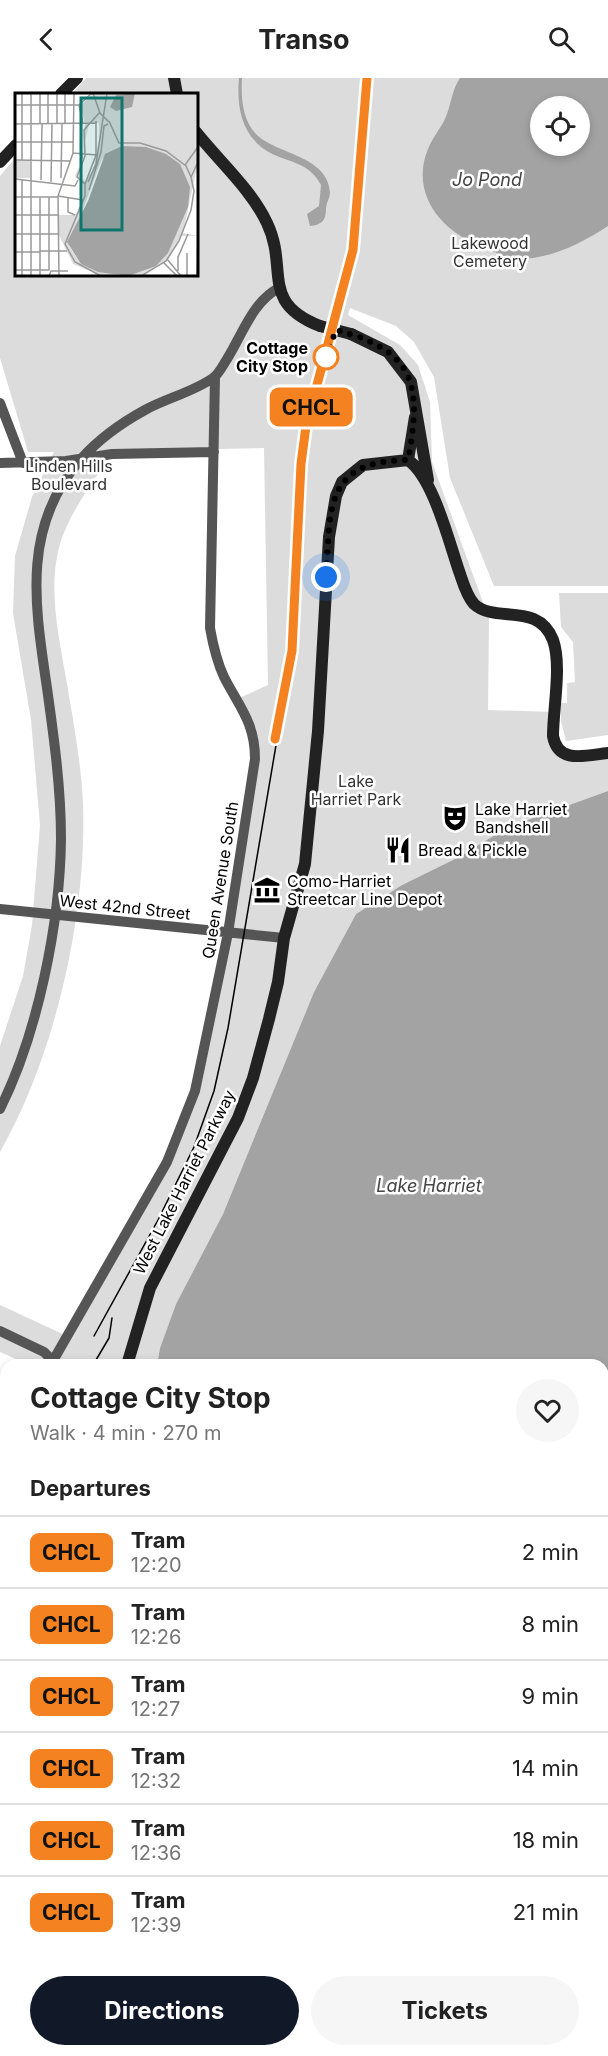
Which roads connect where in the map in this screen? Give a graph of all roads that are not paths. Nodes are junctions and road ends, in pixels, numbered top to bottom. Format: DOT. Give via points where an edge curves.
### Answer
graph roads {
  1 [pos="76,78"];
  2 [pos="174,78"];
  3 [pos="62,93"];
  4 [pos="177,93"];
  5 [pos="198,134"];
  6 [pos="15,146"];
  7 [pos="0,162"];
  8 [pos="279,288"];
  9 [pos="215,377"];
  10 [pos="0,403"];
  11 [pos="416,410"];
  12 [pos="214,452"];
  13 [pos="83,457"];
  14 [pos="408,460"];
  15 [pos="0,463"];
  16 [pos="23,464"];
  17 [pos="430,491"];
  18 [pos="608,753"];
  19 [pos="0,909"];
  20 [pos="55,915"];
  21 [pos="228,933"];
  22 [pos="284,938"];
  23 [pos="0,1109"];
  24 [pos="0,1331"];
  25 [pos="51,1359"];
  26 [pos="58,1359"];
  27 [pos="128,1359"];
  1 -- 3 [label="street"];
  2 -- 4 [label="street"];
  5 -- 8 [label="street" via="268,224"];
  6 -- 7 [label="street"];
  8 -- 9 [label="street" via="261,300"];
  8 -- 11 [label="street, bridge" via="293,312 320,326 377,345 398,361 411,382"];
  9 -- 12 [label="street, Queen Avenue South"];
  9 -- 13 [label="street" via="146,410"];
  10 -- 16 [label="street"];
  11 -- 14 [label="street"];
  11 -- 17 [label="street"];
  12 -- 13 [label="street"];
  12 -- 21 [label="street, Queen Avenue South" via="210,628 221,669 246,712 255,743"];
  13 -- 16 [label="street"];
  13 -- 20 [label="street" via="64,483 43,529 36,575 35,609 59,787 61,839"];
  14 -- 17 [label="street" via="420,471"];
  14 -- 22 [label="street, West Lake Harriet Parkway" via="363,465 342,482 336,496 328,537 318,731 305,864"];
  15 -- 16 [label="street"];
  17 -- 18 [label="street" via="467,594 477,606 491,613 529,617 553,639 556,747 575,757"];
  19 -- 20 [label="street, West 42nd Street"];
  20 -- 21 [label="street, West 42nd Street"];
  20 -- 23 [label="street" via="33,1017"];
  21 -- 22 [label="street, West 42nd Street"];
  21 -- 26 [label="street, Queen Avenue South" via="204,1054 183,1127"];
  22 -- 27 [label="street, West Lake Harriet Parkway" via="278,982 253,1078 238,1118 150,1288"];
  24 -- 25 [label="street"];
}
